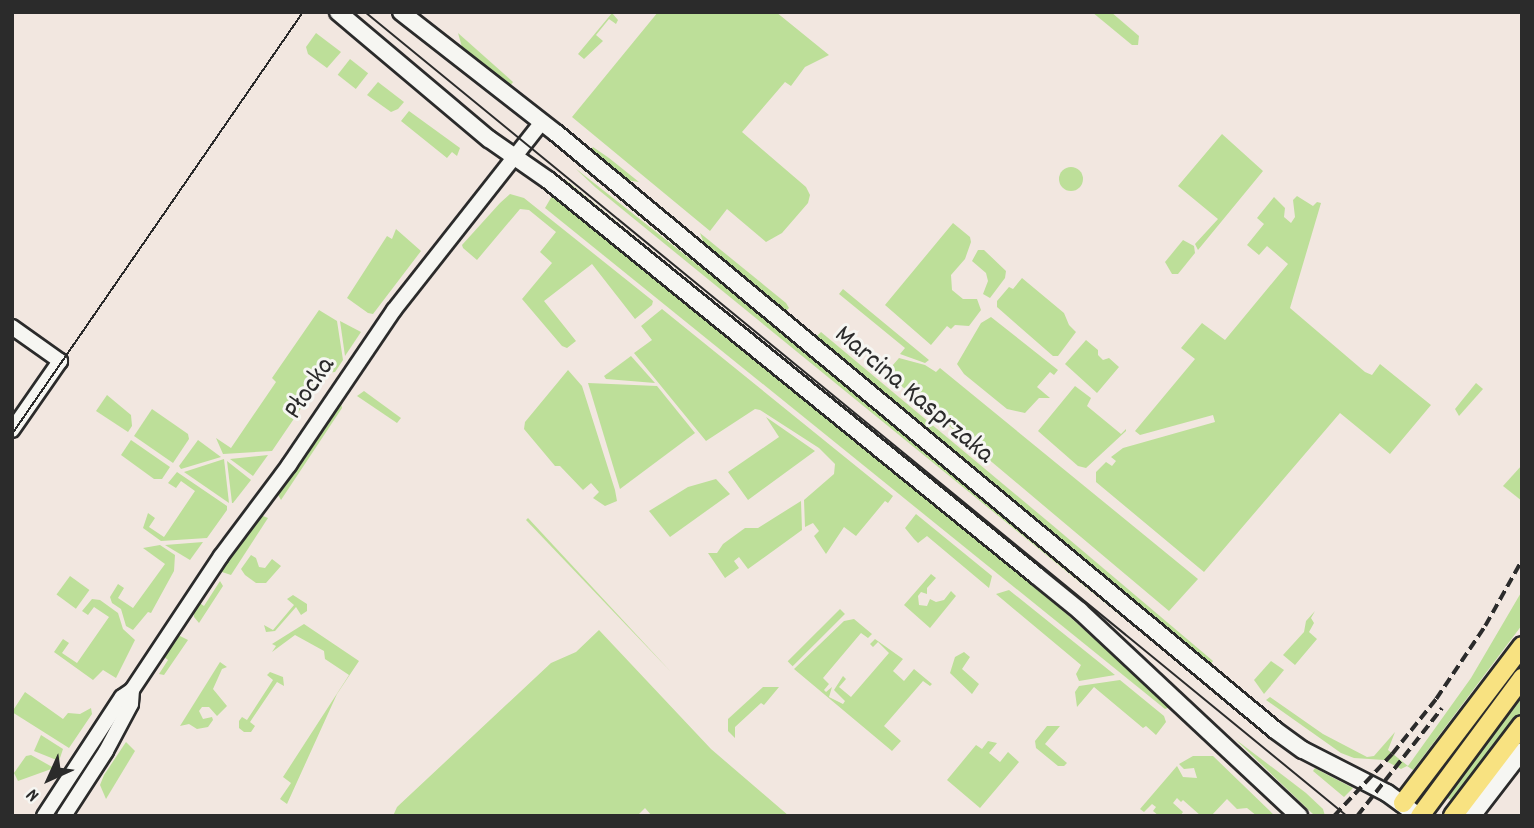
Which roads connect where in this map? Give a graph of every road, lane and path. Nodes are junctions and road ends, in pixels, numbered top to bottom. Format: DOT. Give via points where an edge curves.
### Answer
graph roads {
  1 [pos="338,12"];
  2 [pos="401,12"];
  3 [pos="541,123"];
  4 [pos="516,158"];
  5 [pos="12,327"];
  6 [pos="12,430"];
  7 [pos="1522,646"];
  8 [pos="1522,678"];
  9 [pos="132,690"];
  10 [pos="1522,725"];
  11 [pos="1522,751"];
  12 [pos="1399,809"];
  13 [pos="44,816"];
  14 [pos="64,816"];
  15 [pos="1298,816"];
  16 [pos="1419,816"];
  17 [pos="1452,816"];
  18 [pos="1472,816"];
  1 -- 4 [label="main road"];
  2 -- 3 [label="main road, Marcina Kasprzaka"];
  3 -- 4 [label="street, Płocka"];
  3 -- 12 [label="main road, Marcina Kasprzaka" via="1275,730"];
  4 -- 9 [label="street, Płocka" via="394,310"];
  4 -- 15 [label="main road" via="1069,602"];
  5 -- 6 [label="street" via="60,362"];
  7 -- 12 [label="main road"];
  8 -- 16 [label="main road"];
  9 -- 13 [label="street, Płocka" via="122,697"];
  9 -- 14 [label="street, Płocka" via="131,704 112,741"];
  10 -- 17 [label="main road"];
  11 -- 18 [label="main road"];
  12 -- 16 [label="main road, Marcina Kasprzaka"];
}
